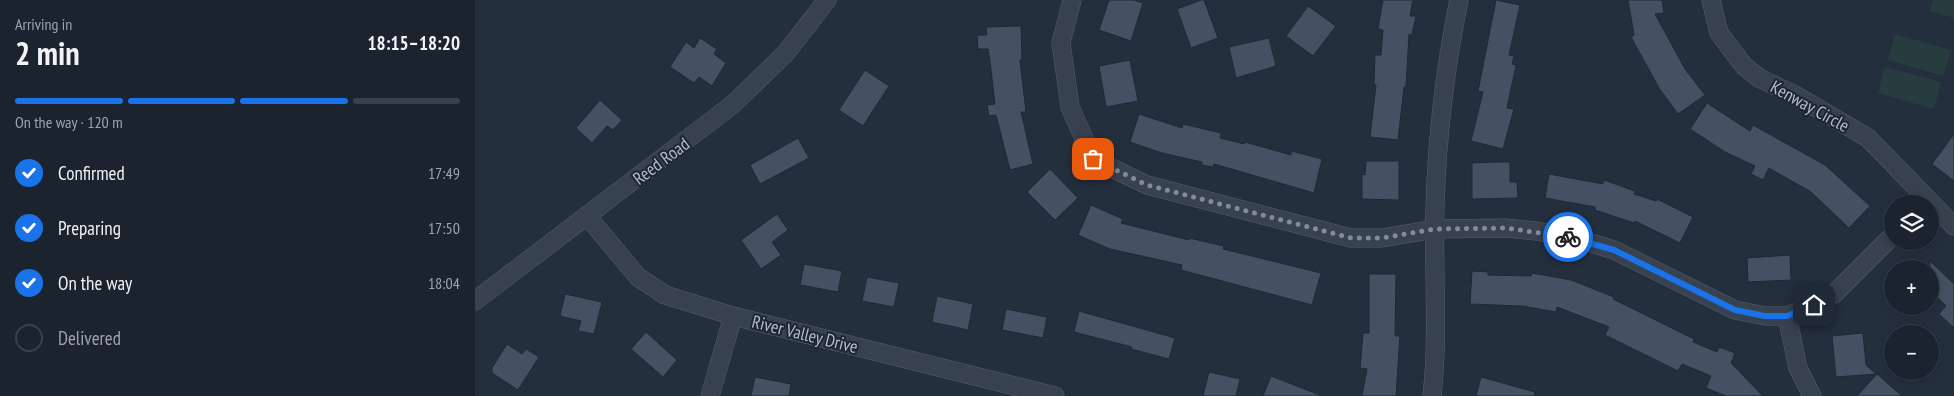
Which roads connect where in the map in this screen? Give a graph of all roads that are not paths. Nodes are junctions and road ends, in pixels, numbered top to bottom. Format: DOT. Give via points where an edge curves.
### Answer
graph roads {
  1 [pos="827,0"];
  2 [pos="1071,0"];
  3 [pos="1459,0"];
  4 [pos="1711,0"];
  5 [pos="1921,195"];
  6 [pos="1939,213"];
  7 [pos="587,216"];
  8 [pos="1954,226"];
  9 [pos="1435,229"];
  10 [pos="1884,244"];
  11 [pos="475,300"];
  12 [pos="733,316"];
  13 [pos="1787,316"];
  14 [pos="710,396"];
  15 [pos="1055,396"];
  16 [pos="1432,396"];
  17 [pos="1812,396"];
  1 -- 7 [label="street, Reed Road" via="763,78 701,131"];
  2 -- 9 [label="street" via="1061,43 1069,107 1093,159 1147,185 1351,238 1382,238"];
  3 -- 9 [label="street" via="1440,115"];
  4 -- 5 [label="street, Kenway Circle" via="1719,32 1744,66 1759,78 1868,138"];
  6 -- 8 [label="street, Kenway Circle"];
  7 -- 11 [label="street, Reed Road"];
  7 -- 12 [label="street, River Valley Drive" via="647,284 677,300"];
  9 -- 13 [label="street" via="1506,228 1587,241 1614,250 1735,310 1765,316"];
  9 -- 16 [label="street" via="1436,325"];
  10 -- 13 [label="street" via="1834,294"];
  12 -- 14 [label="street"];
  12 -- 15 [label="street, River Valley Drive"];
  13 -- 17 [label="street" via="1798,368"];
}
